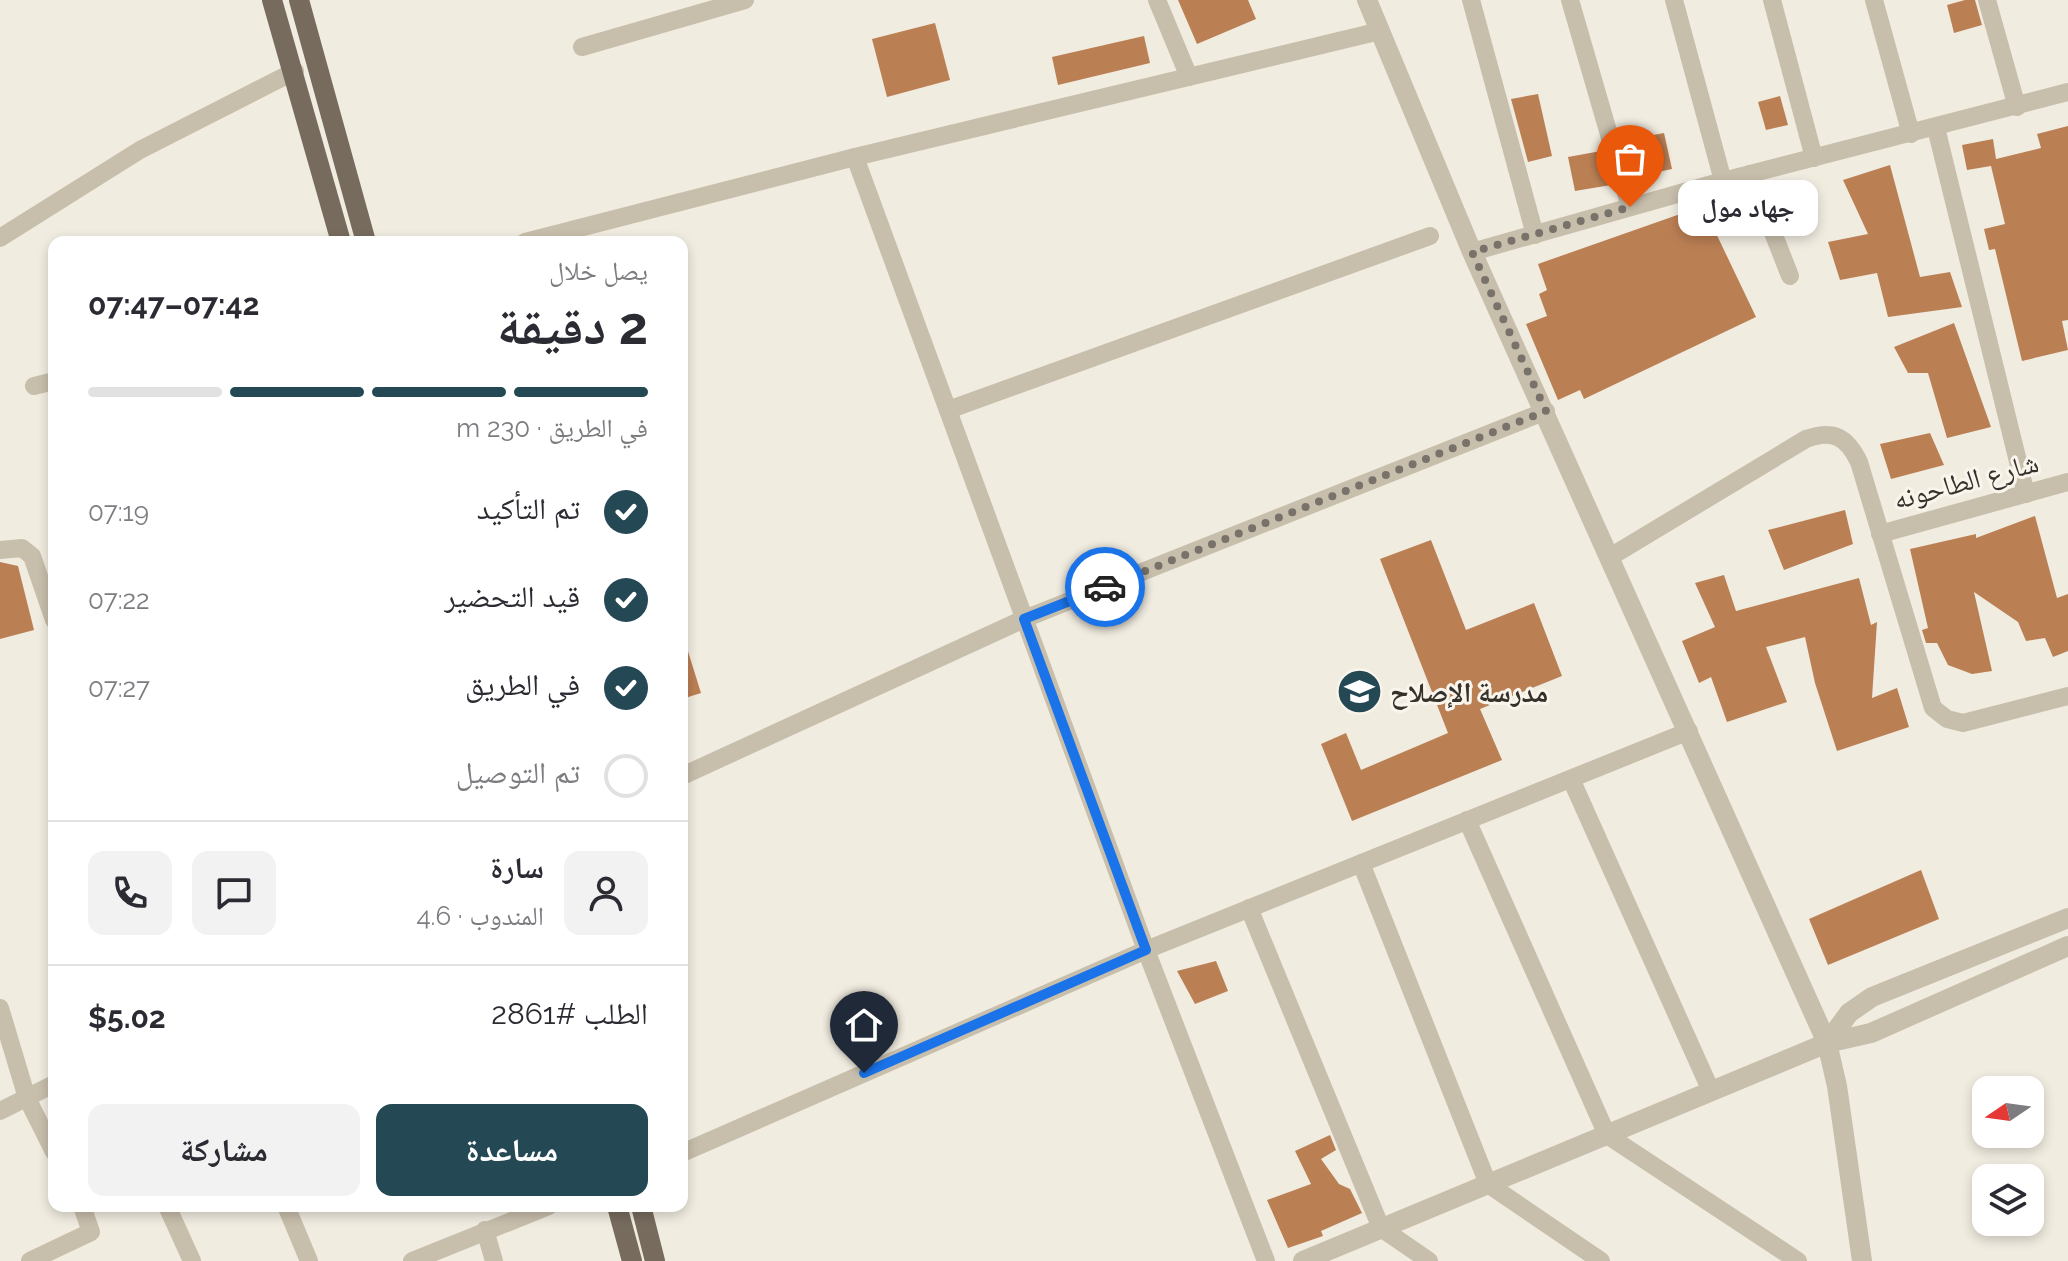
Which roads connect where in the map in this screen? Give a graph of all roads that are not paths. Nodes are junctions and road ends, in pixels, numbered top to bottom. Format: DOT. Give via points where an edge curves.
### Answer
graph roads {
  1 [pos="272,0"];
  2 [pos="299,0"];
  3 [pos="745,0"];
  4 [pos="1157,0"];
  5 [pos="1367,0"];
  6 [pos="1471,0"];
  7 [pos="1570,0"];
  8 [pos="1674,0"];
  9 [pos="1772,0"];
  10 [pos="1874,0"];
  11 [pos="1987,0"];
  12 [pos="1380,31"];
  13 [pos="582,47"];
  14 [pos="295,71"];
  15 [pos="1189,77"];
  16 [pos="2068,92"];
  17 [pos="2017,107"];
  18 [pos="1936,128"];
  19 [pos="1911,134"];
  20 [pos="855,157"];
  21 [pos="1814,158"];
  22 [pos="1750,174"];
  23 [pos="1723,181"];
  24 [pos="1630,207"];
  25 [pos="2,231"];
  26 [pos="1535,235"];
  27 [pos="339,236"];
  28 [pos="364,236"];
  29 [pos="548,236"];
  30 [pos="1430,236"];
  31 [pos="1472,252"];
  32 [pos="1790,276"];
  33 [pos="48,382"];
  34 [pos="34,386"];
  35 [pos="948,410"];
  36 [pos="1546,411"];
  37 [pos="2068,482"];
  38 [pos="2026,494"];
  39 [pos="1880,534"];
  40 [pos="0,550"];
  41 [pos="1610,557"];
  42 [pos="48,603"];
  43 [pos="1024,619"];
  44 [pos="2068,696"];
  45 [pos="1689,731"];
  46 [pos="688,773"];
  47 [pos="1571,779"];
  48 [pos="1467,820"];
  49 [pos="1361,863"];
  50 [pos="1249,908"];
  51 [pos="2068,918"];
  52 [pos="2068,946"];
  53 [pos="1146,950"];
  54 [pos="0,1008"];
  55 [pos="1827,1043"];
  56 [pos="48,1087"];
  57 [pos="1711,1091"];
  58 [pos="27,1098"];
  59 [pos="0,1111"];
  60 [pos="1607,1135"];
  61 [pos="48,1140"];
  62 [pos="688,1150"];
  63 [pos="1488,1184"];
  64 [pos="84,1212"];
  65 [pos="170,1212"];
  66 [pos="289,1212"];
  67 [pos="619,1212"];
  68 [pos="643,1212"];
  69 [pos="504,1213"];
  70 [pos="1381,1228"];
  71 [pos="485,1230"];
  72 [pos="1785,1258"];
  73 [pos="30,1261"];
  74 [pos="192,1261"];
  75 [pos="309,1261"];
  76 [pos="412,1261"];
  77 [pos="494,1261"];
  78 [pos="632,1261"];
  79 [pos="655,1261"];
  80 [pos="1266,1261"];
  81 [pos="1303,1261"];
  82 [pos="1429,1261"];
  83 [pos="1601,1261"];
  84 [pos="1862,1261"];
  1 -- 14 [label="main road"];
  2 -- 28 [label="main road"];
  3 -- 13 [label="street"];
  4 -- 15 [label="street"];
  5 -- 12 [label="street"];
  6 -- 26 [label="street"];
  7 -- 24 [label="street"];
  8 -- 23 [label="street"];
  9 -- 21 [label="street"];
  10 -- 19 [label="street"];
  11 -- 17 [label="street"];
  12 -- 15 [label="street"];
  12 -- 31 [label="street"];
  14 -- 25 [label="street" via="140,150"];
  14 -- 27 [label="main road"];
  15 -- 20 [label="street"];
  16 -- 17 [label="street"];
  17 -- 18 [label="street"];
  18 -- 19 [label="street"];
  18 -- 38 [label="street"];
  19 -- 21 [label="street"];
  20 -- 29 [label="street"];
  20 -- 35 [label="street"];
  21 -- 22 [label="street"];
  22 -- 23 [label="street"];
  22 -- 32 [label="street"];
  23 -- 24 [label="street"];
  24 -- 26 [label="street"];
  26 -- 31 [label="street"];
  30 -- 35 [label="street"];
  31 -- 36 [label="street"];
  33 -- 34 [label="street"];
  35 -- 43 [label="street"];
  36 -- 41 [label="street"];
  36 -- 43 [label="street"];
  37 -- 38 [label="street, شارع الطاحونه"];
  38 -- 39 [label="street, شارع الطاحونه"];
  39 -- 41 [label="street" via="1851,445 1822,433"];
  39 -- 44 [label="street" via="1933,708 1963,723"];
  40 -- 42 [label="street" via="22,548 32,556"];
  41 -- 45 [label="street"];
  43 -- 46 [label="street"];
  43 -- 53 [label="street"];
  45 -- 47 [label="street"];
  45 -- 55 [label="street"];
  47 -- 48 [label="street"];
  47 -- 57 [label="street"];
  48 -- 49 [label="street"];
  48 -- 60 [label="street"];
  49 -- 50 [label="street"];
  49 -- 63 [label="street"];
  50 -- 53 [label="street"];
  50 -- 70 [label="street"];
  51 -- 55 [label="street" via="1872,997 1849,1013"];
  52 -- 55 [label="street" via="1871,1033"];
  53 -- 62 [label="street"];
  53 -- 80 [label="street"];
  54 -- 58 [label="street"];
  55 -- 57 [label="street"];
  55 -- 84 [label="street"];
  56 -- 58 [label="street"];
  57 -- 60 [label="street"];
  58 -- 59 [label="street"];
  58 -- 61 [label="street"];
  60 -- 63 [label="street"];
  60 -- 72 [label="street"];
  63 -- 70 [label="street"];
  63 -- 83 [label="street"];
  64 -- 73 [label="street" via="91,1232"];
  65 -- 74 [label="street"];
  66 -- 75 [label="street"];
  67 -- 78 [label="main road"];
  68 -- 79 [label="main road"];
  69 -- 71 [label="street"];
  70 -- 81 [label="street"];
  70 -- 82 [label="street"];
  71 -- 76 [label="street"];
  71 -- 77 [label="street"];
}
